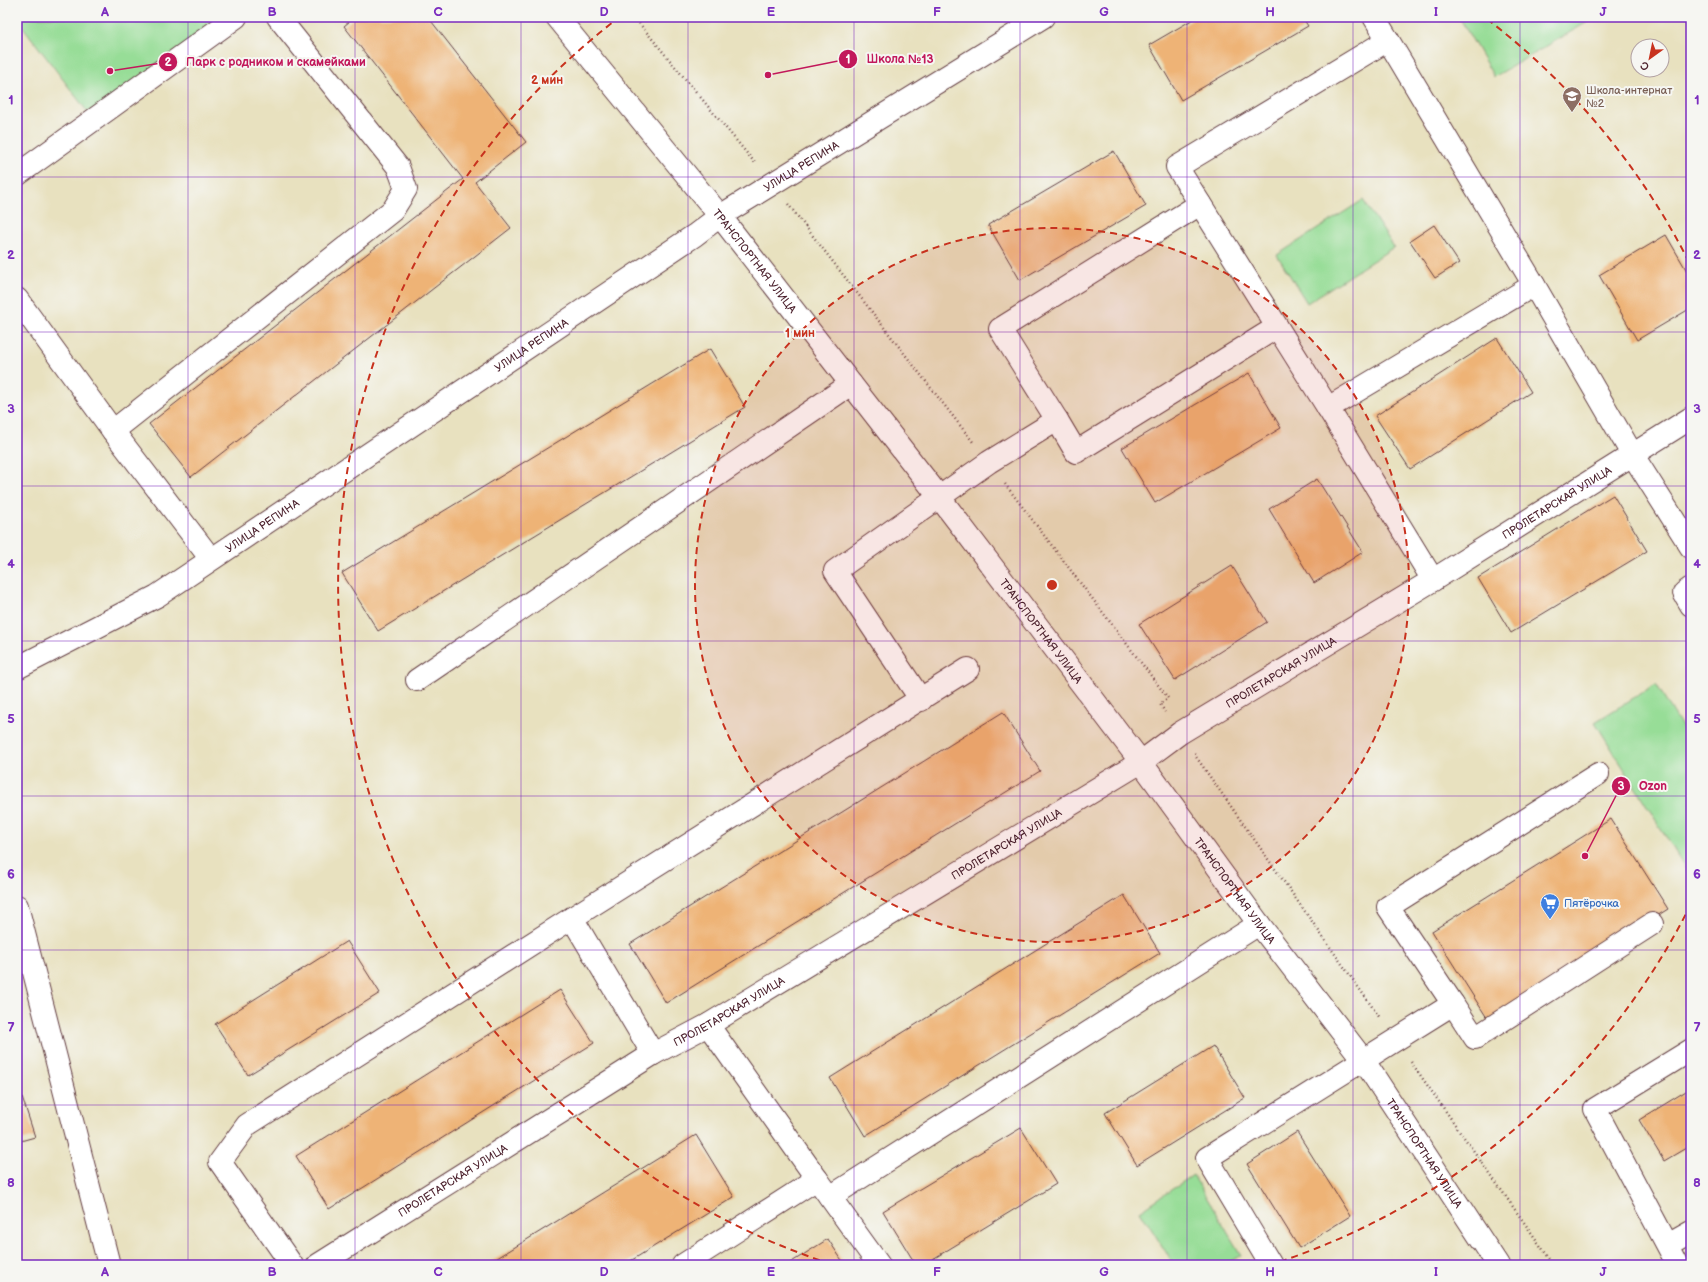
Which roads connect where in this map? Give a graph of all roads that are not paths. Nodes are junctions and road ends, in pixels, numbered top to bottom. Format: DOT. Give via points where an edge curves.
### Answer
graph roads {
  1 [pos="236,17"];
  2 [pos="278,17"];
  3 [pos="557,17"];
  4 [pos="1043,17"];
  5 [pos="1374,17"];
  6 [pos="1388,40"];
  7 [pos="17,175"];
  8 [pos="1200,204"];
  9 [pos="720,216"];
  10 [pos="1534,285"];
  11 [pos="17,299"];
  12 [pos="1277,327"];
  13 [pos="851,384"];
  14 [pos="1328,408"];
  15 [pos="1691,418"];
  16 [pos="1056,420"];
  17 [pos="112,431"];
  18 [pos="1632,454"];
  19 [pos="940,498"];
  20 [pos="1691,547"];
  21 [pos="211,559"];
  22 [pos="1432,580"];
  23 [pos="1691,588"];
  24 [pos="1691,605"];
  25 [pos="17,668"];
  26 [pos="968,669"];
  27 [pos="417,680"];
  28 [pos="921,700"];
  29 [pos="1141,762"];
  30 [pos="1598,774"];
  31 [pos="17,906"];
  32 [pos="572,918"];
  33 [pos="1258,924"];
  34 [pos="1652,924"];
  35 [pos="1453,1004"];
  36 [pos="708,1025"];
  37 [pos="1691,1050"];
  38 [pos="653,1054"];
  39 [pos="1364,1061"];
  40 [pos="817,1179"];
  41 [pos="830,1197"];
  42 [pos="1691,1232"];
  43 [pos="1668,1245"];
  44 [pos="109,1265"];
  45 [pos="292,1265"];
  46 [pos="318,1265"];
  47 [pos="683,1265"];
  48 [pos="879,1265"];
  49 [pos="1271,1265"];
  50 [pos="1498,1265"];
  51 [pos="1678,1265"];
  1 -- 7 [label="street"];
  2 -- 17 [label="street" via="398,167 406,188 393,210"];
  3 -- 9 [label="street, ТРАНСПОРТНАЯ УЛИЦА"];
  4 -- 9 [label="street, УЛИЦА РЕПИНА"];
  5 -- 6 [label="street"];
  6 -- 8 [label="street" via="1177,167"];
  6 -- 10 [label="street"];
  8 -- 12 [label="street"];
  8 -- 16 [label="street" via="1000,329"];
  9 -- 13 [label="street, ТРАНСПОРТНАЯ УЛИЦА"];
  9 -- 21 [label="street, УЛИЦА РЕПИНА" via="689,240"];
  10 -- 14 [label="street"];
  10 -- 18 [label="street"];
  11 -- 17 [label="street"];
  12 -- 14 [label="street"];
  12 -- 16 [label="street" via="1076,452"];
  13 -- 19 [label="street, ТРАНСПОРТНАЯ УЛИЦА"];
  13 -- 27 [label="street"];
  14 -- 22 [label="street"];
  15 -- 18 [label="street, ПРОЛЕТАРСКАЯ УЛИЦА"];
  16 -- 19 [label="street" via="989,462"];
  17 -- 21 [label="street"];
  18 -- 20 [label="street"];
  18 -- 22 [label="street, ПРОЛЕТАРСКАЯ УЛИЦА"];
  19 -- 28 [label="street" via="835,570"];
  19 -- 29 [label="street, ТРАНСПОРТНАЯ УЛИЦА"];
  21 -- 25 [label="street, УЛИЦА РЕПИНА" via="157,596"];
  22 -- 29 [label="street, ПРОЛЕТАРСКАЯ УЛИЦА" via="1180,733"];
  23 -- 24 [label="street" via="1684,593"];
  26 -- 28 [label="street"];
  28 -- 32 [label="street"];
  29 -- 33 [label="street, ТРАНСПОРТНАЯ УЛИЦА"];
  29 -- 36 [label="street, ПРОЛЕТАРСКАЯ УЛИЦА"];
  30 -- 35 [label="street" via="1388,907"];
  31 -- 44 [label="street"];
  32 -- 38 [label="street"];
  32 -- 45 [label="street" via="247,1125 220,1162"];
  33 -- 39 [label="street, ТРАНСПОРТНАЯ УЛИЦА"];
  33 -- 41 [label="street"];
  34 -- 35 [label="street" via="1475,1038"];
  35 -- 39 [label="street"];
  36 -- 38 [label="street, ПРОЛЕТАРСКАЯ УЛИЦА"];
  36 -- 40 [label="street"];
  37 -- 43 [label="street" via="1595,1109"];
  38 -- 46 [label="street, ПРОЛЕТАРСКАЯ УЛИЦА"];
  39 -- 49 [label="street" via="1207,1158"];
  39 -- 50 [label="street, ТРАНСПОРТНАЯ УЛИЦА"];
  40 -- 41 [label="street"];
  40 -- 47 [label="street"];
  41 -- 48 [label="street"];
  42 -- 43 [label="street"];
  43 -- 51 [label="street"];
}
